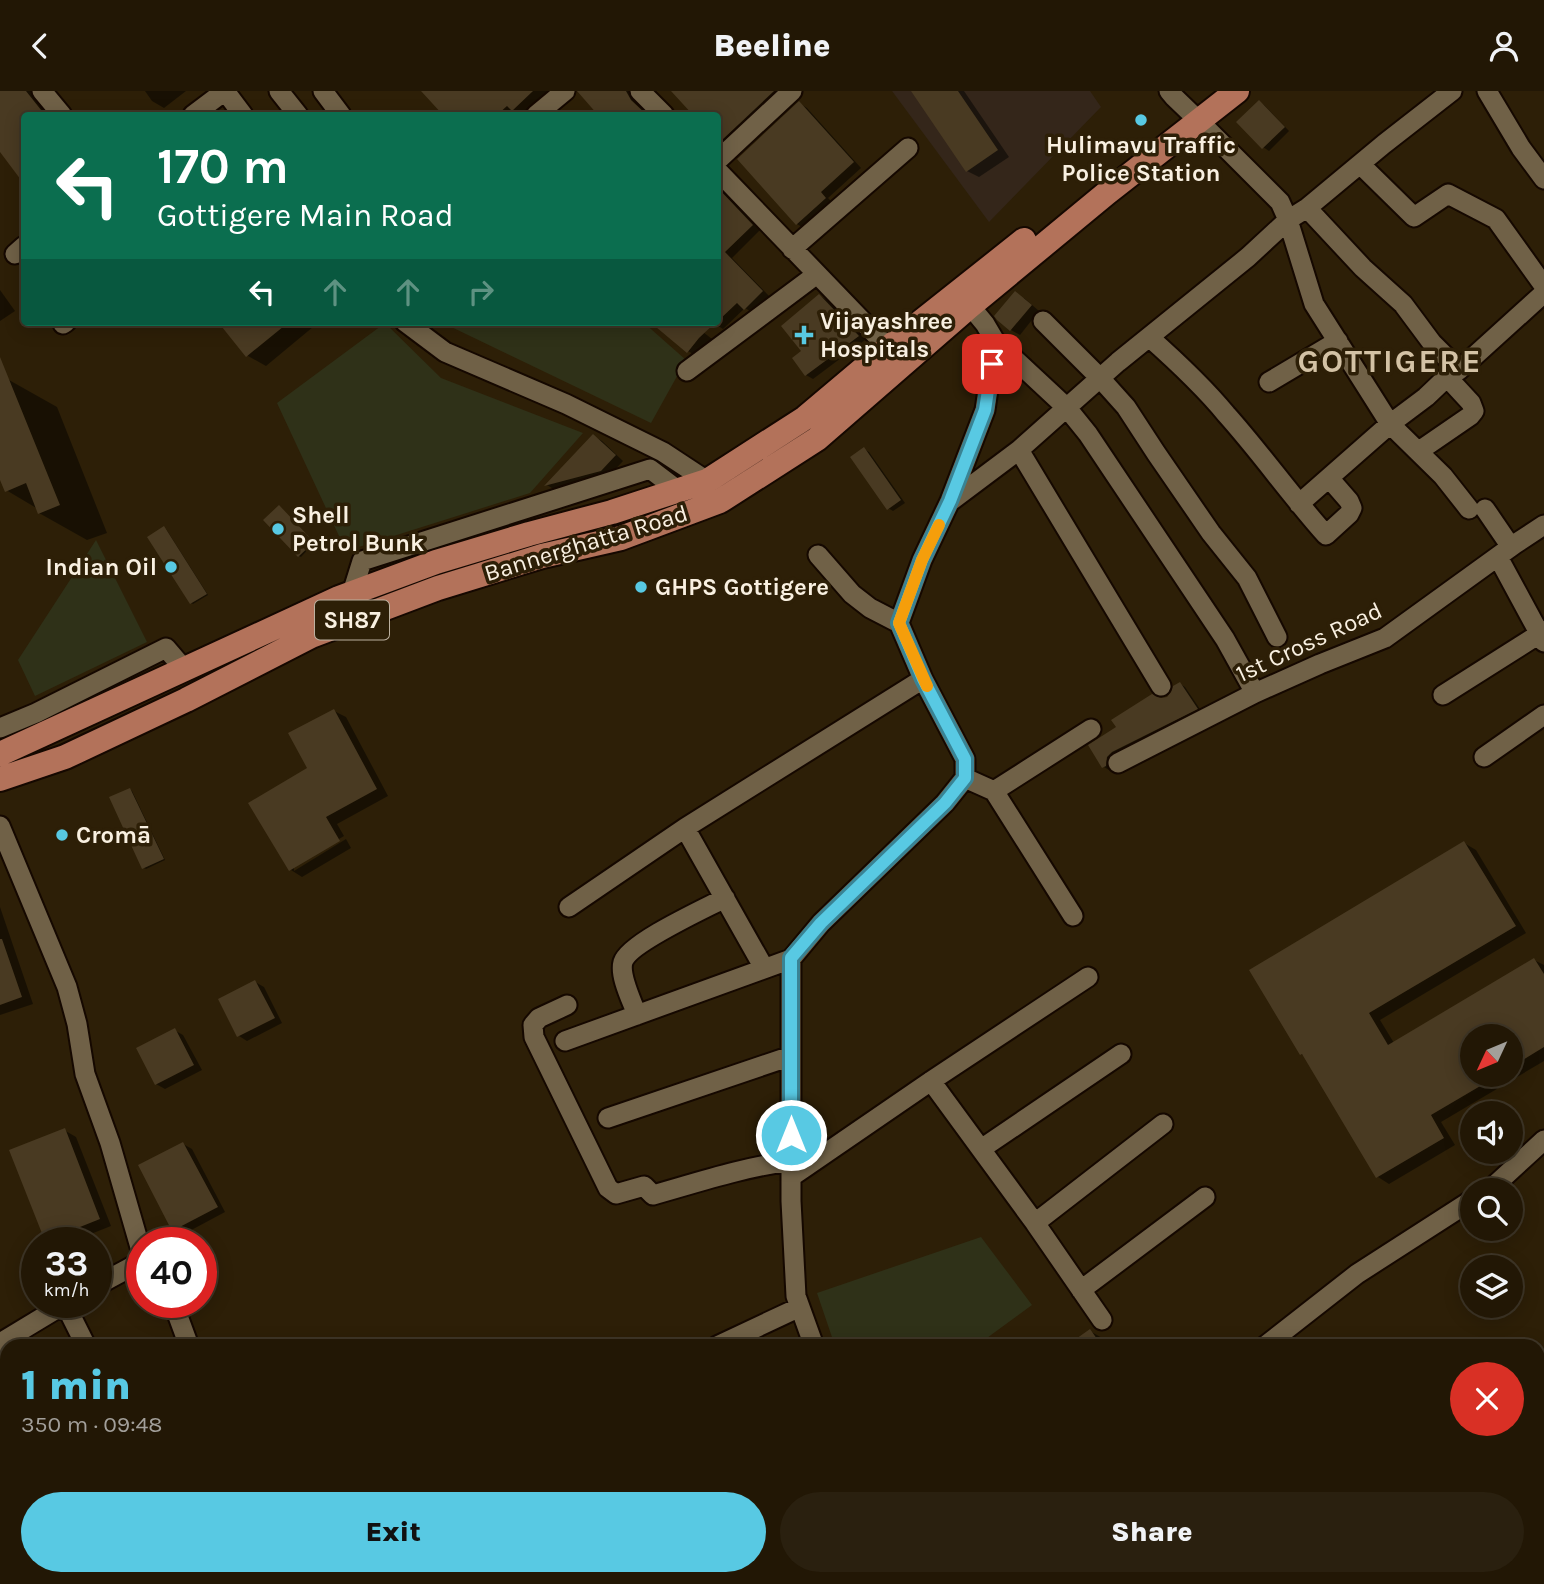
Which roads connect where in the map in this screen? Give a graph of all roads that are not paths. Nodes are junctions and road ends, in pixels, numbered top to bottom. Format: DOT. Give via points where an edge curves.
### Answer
graph roads {
  1 [pos="42,91"];
  2 [pos="225,91"];
  3 [pos="279,91"];
  4 [pos="323,91"];
  5 [pos="565,91"];
  6 [pos="640,91"];
  7 [pos="792,91"];
  8 [pos="1170,91"];
  9 [pos="1211,91"];
  10 [pos="1237,91"];
  11 [pos="1452,91"];
  12 [pos="1487,91"];
  13 [pos="60,112"];
  14 [pos="196,112"];
  15 [pos="241,112"];
  16 [pos="296,112"];
  17 [pos="339,112"];
  18 [pos="540,112"];
  19 [pos="661,112"];
  20 [pos="1193,115"];
  21 [pos="908,148"];
  22 [pos="721,157"];
  23 [pos="1360,164"];
  24 [pos="721,174"];
  25 [pos="1544,179"];
  26 [pos="1307,208"];
  27 [pos="1288,220"];
  28 [pos="792,249"];
  29 [pos="817,274"];
  30 [pos="1544,286"];
  31 [pos="1544,293"];
  32 [pos="965,299"];
  33 [pos="1043,321"];
  34 [pos="410,326"];
  35 [pos="1149,337"];
  36 [pos="995,341"];
  37 [pos="1338,341"];
  38 [pos="896,356"];
  39 [pos="687,371"];
  40 [pos="1453,373"];
  41 [pos="1100,378"];
  42 [pos="1269,382"];
  43 [pos="1067,408"];
  44 [pos="1390,425"];
  45 [pos="1019,450"];
  46 [pos="1419,451"];
  47 [pos="1329,478"];
  48 [pos="713,491"];
  49 [pos="950,501"];
  50 [pos="1299,504"];
  51 [pos="1544,525"];
  52 [pos="1504,552"];
  53 [pos="818,555"];
  54 [pos="899,623"];
  55 [pos="1543,636"];
  56 [pos="1277,637"];
  57 [pos="184,669"];
  58 [pos="923,679"];
  59 [pos="1161,686"];
  60 [pos="1255,693"];
  61 [pos="1443,695"];
  62 [pos="1544,715"];
  63 [pos="0,729"];
  64 [pos="1091,729"];
  65 [pos="0,754"];
  66 [pos="1485,757"];
  67 [pos="1118,763"];
  68 [pos="965,778"];
  69 [pos="0,779"];
  70 [pos="994,792"];
  71 [pos="0,826"];
  72 [pos="685,828"];
  73 [pos="724,898"];
  74 [pos="569,908"];
  75 [pos="1073,916"];
  76 [pos="791,958"];
  77 [pos="764,968"];
  78 [pos="1088,977"];
  79 [pos="567,1005"];
  80 [pos="637,1015"];
  81 [pos="565,1041"];
  82 [pos="1121,1054"];
  83 [pos="791,1056"];
  84 [pos="931,1081"];
  85 [pos="608,1118"];
  86 [pos="1163,1124"];
  87 [pos="1544,1140"];
  88 [pos="981,1149"];
  89 [pos="791,1169"];
  90 [pos="1503,1178"];
  91 [pos="1205,1197"];
  92 [pos="1460,1208"];
  93 [pos="1035,1223"];
  94 [pos="134,1227"];
  95 [pos="1081,1290"];
  96 [pos="800,1307"];
  97 [pos="41,1318"];
  98 [pos="73,1318"];
  99 [pos="179,1318"];
  100 [pos="1102,1320"];
  101 [pos="7,1339"];
  102 [pos="83,1339"];
  103 [pos="186,1339"];
  104 [pos="732,1339"];
  105 [pos="811,1339"];
  106 [pos="1274,1339"];
  1 -- 13 [label="street"];
  2 -- 14 [label="street"];
  2 -- 15 [label="street"];
  3 -- 16 [label="street"];
  4 -- 17 [label="street"];
  5 -- 18 [label="street"];
  6 -- 19 [label="street"];
  7 -- 22 [label="street"];
  8 -- 20 [label="street"];
  9 -- 20 [label="main road, Bannerghatta Road / SH87"];
  10 -- 20 [label="main road, Bannerghatta Road / SH87"];
  11 -- 23 [label="street"];
  12 -- 25 [label="street"];
  20 -- 27 [label="street" via="1280,202"];
  20 -- 32 [label="main road, Bannerghatta Road / SH87"];
  21 -- 28 [label="street"];
  23 -- 26 [label="street"];
  23 -- 30 [label="street" via="1414,217 1448,194 1496,219"];
  24 -- 28 [label="street"];
  26 -- 27 [label="street"];
  26 -- 40 [label="street" via="1403,304"];
  27 -- 35 [label="street"];
  27 -- 37 [label="street" via="1314,305"];
  28 -- 29 [label="street"];
  29 -- 38 [label="street"];
  29 -- 39 [label="street"];
  31 -- 40 [label="street"];
  32 -- 36 [label="street"];
  32 -- 38 [label="main road, Bannerghatta Road / SH87"];
  33 -- 41 [label="street"];
  34 -- 48 [label="street" via="445,352 663,452"];
  35 -- 41 [label="street"];
  35 -- 50 [label="street" via="1226,413"];
  36 -- 43 [label="street"];
  36 -- 49 [label="street" via="985,410"];
  37 -- 42 [label="street"];
  37 -- 44 [label="street"];
  38 -- 48 [label="main road, Bannerghatta Road / SH87" via="817,439"];
  40 -- 44 [label="street"];
  40 -- 46 [label="street" via="1474,411"];
  41 -- 43 [label="street"];
  41 -- 56 [label="street" via="1126,407 1247,577"];
  43 -- 45 [label="street"];
  43 -- 60 [label="street" via="1225,639"];
  44 -- 46 [label="street"];
  44 -- 47 [label="street"];
  45 -- 49 [label="street"];
  45 -- 59 [label="street"];
  46 -- 52 [label="street" via="1477,509"];
  47 -- 50 [label="street"];
  47 -- 50 [label="street" via="1352,508 1326,535"];
  48 -- 57 [label="main road" via="679,491 436,562 297,616"];
  48 -- 69 [label="main road, Bannerghatta Road / SH87" via="621,538 438,588 311,636 65,757"];
  49 -- 54 [label="street"];
  51 -- 52 [label="street, 1st Cross Road"];
  52 -- 55 [label="street"];
  52 -- 60 [label="street, 1st Cross Road" via="1385,638"];
  53 -- 54 [label="street" via="852,594"];
  54 -- 58 [label="street"];
  55 -- 61 [label="street"];
  57 -- 63 [label="street" via="166,648"];
  57 -- 65 [label="main road"];
  58 -- 68 [label="street" via="965,759"];
  58 -- 72 [label="street"];
  60 -- 67 [label="street, 1st Cross Road"];
  62 -- 66 [label="street"];
  64 -- 70 [label="street"];
  68 -- 70 [label="street"];
  68 -- 76 [label="street"];
  70 -- 75 [label="street"];
  71 -- 94 [label="street" via="67,987 85,1074"];
  72 -- 73 [label="street"];
  72 -- 74 [label="street"];
  73 -- 77 [label="street"];
  73 -- 80 [label="street" via="631,950 622,973"];
  76 -- 77 [label="street"];
  76 -- 83 [label="street"];
  77 -- 80 [label="street"];
  78 -- 84 [label="street"];
  79 -- 89 [label="street" via="539,1018 533,1025 534,1037 608,1188 616,1194 644,1186 653,1195 763,1165"];
  80 -- 81 [label="street"];
  82 -- 88 [label="street"];
  83 -- 85 [label="street"];
  83 -- 89 [label="street"];
  84 -- 88 [label="street"];
  84 -- 89 [label="street"];
  86 -- 93 [label="street"];
  87 -- 90 [label="street"];
  88 -- 93 [label="street"];
  89 -- 96 [label="street"];
  91 -- 95 [label="street"];
  92 -- 106 [label="street" via="1357,1274"];
  93 -- 95 [label="street"];
  95 -- 100 [label="street"];
  96 -- 104 [label="street"];
  96 -- 105 [label="street"];
  97 -- 101 [label="street"];
  98 -- 102 [label="street"];
  99 -- 103 [label="street"];
}
